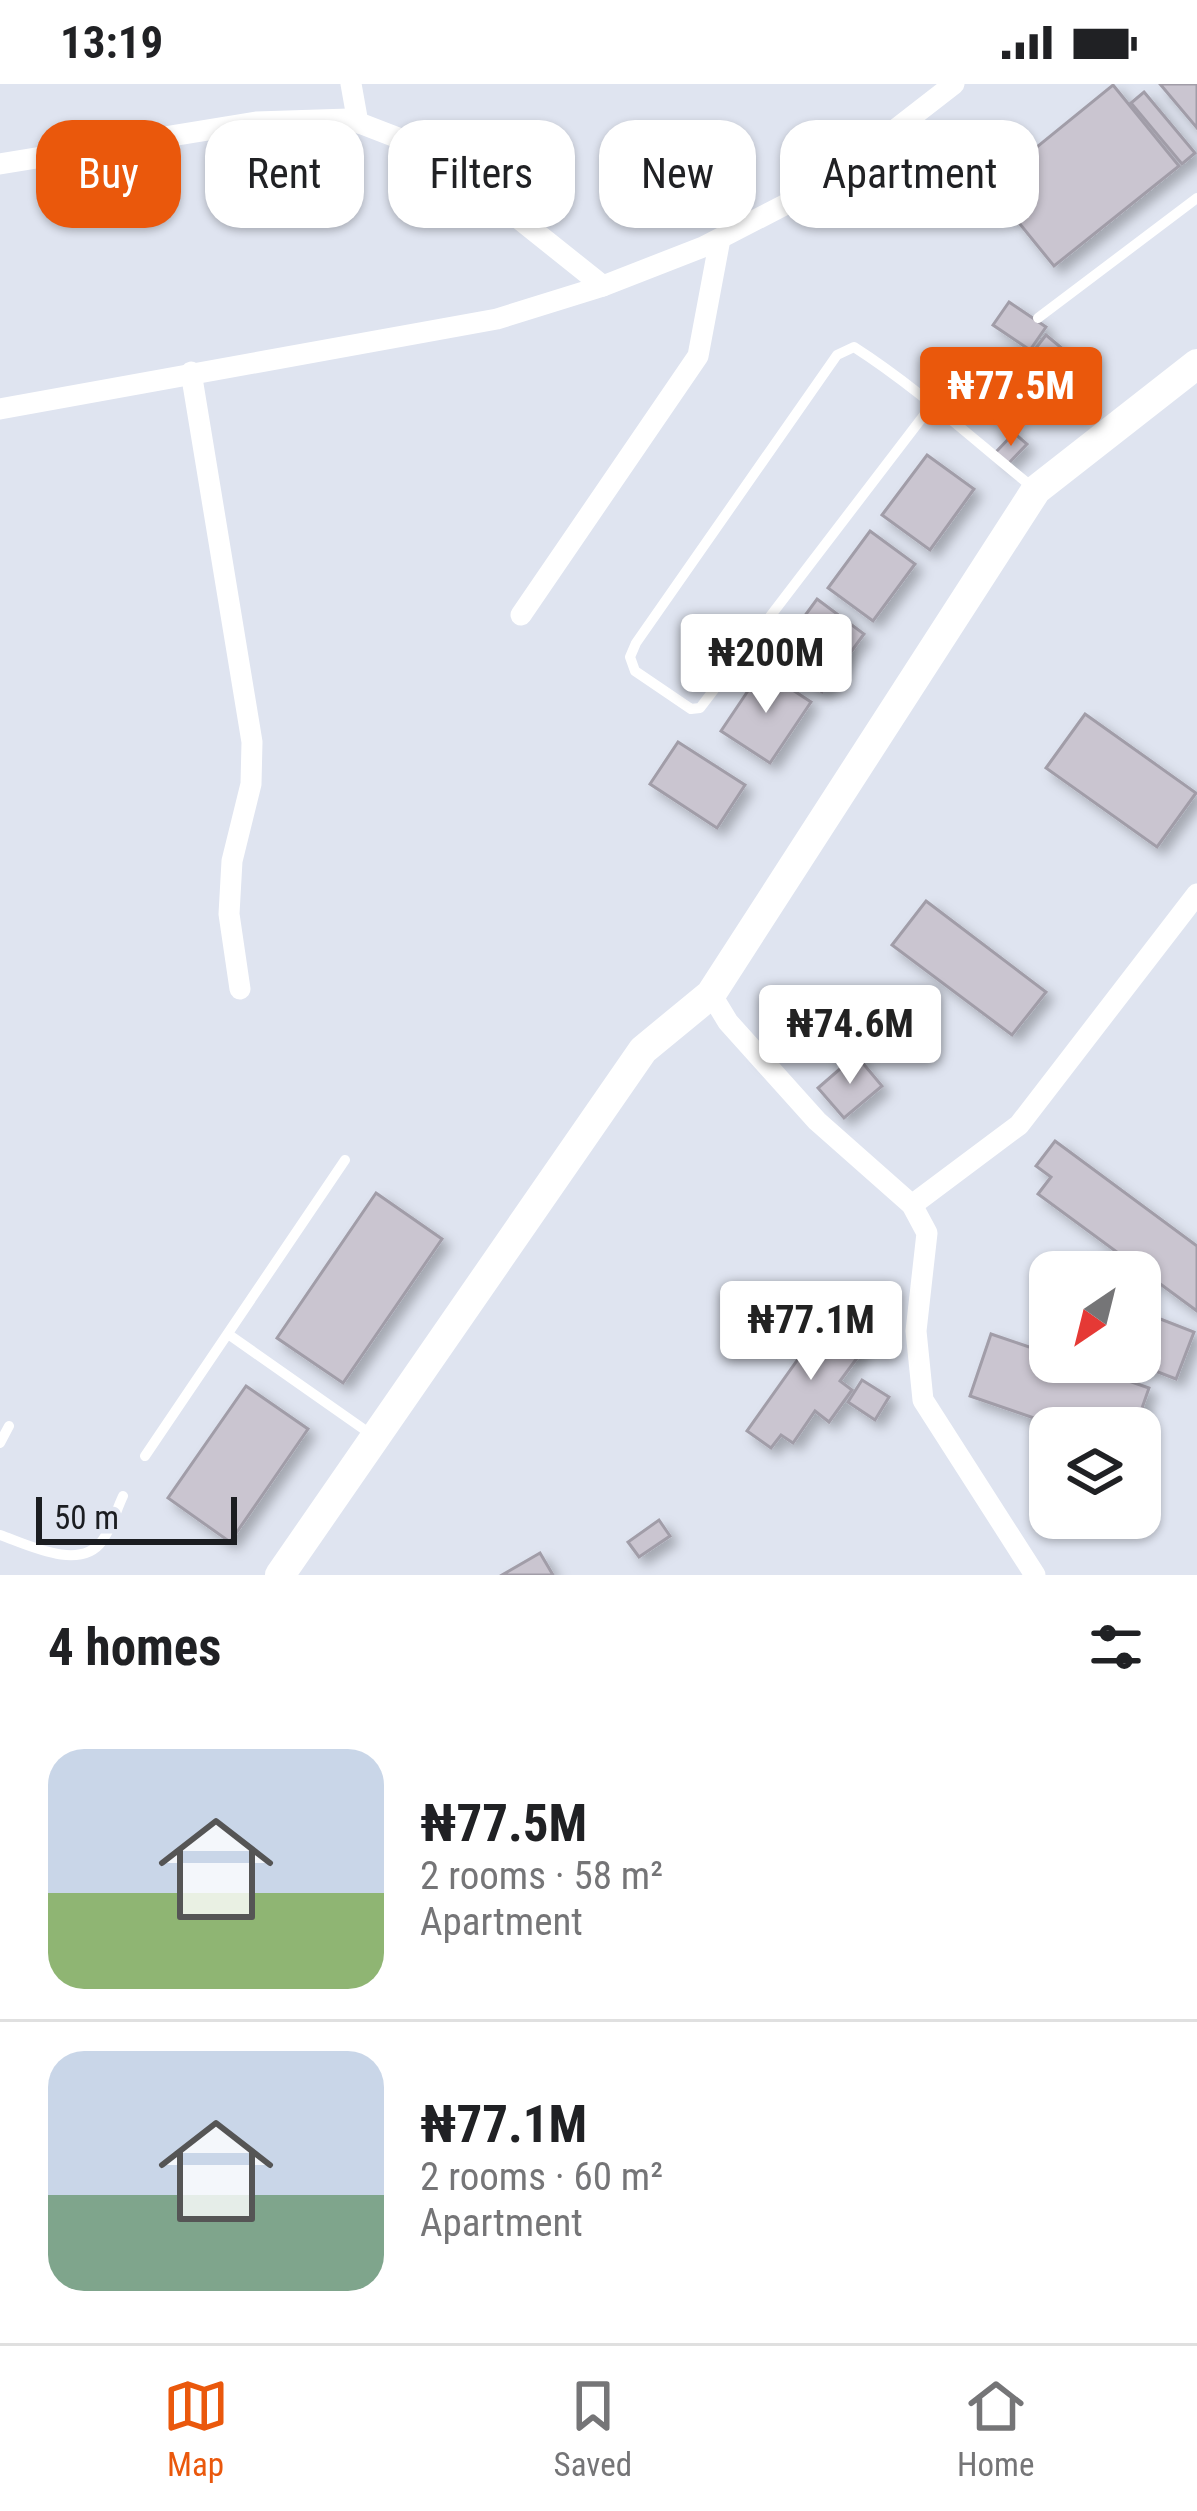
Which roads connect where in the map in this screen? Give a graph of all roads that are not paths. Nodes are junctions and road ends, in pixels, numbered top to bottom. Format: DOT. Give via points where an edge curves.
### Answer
graph roads {
  1 [pos="351,84"];
  2 [pos="954,84"];
  3 [pos="318,120"];
  4 [pos="351,120"];
  5 [pos="357,120"];
  6 [pos="364,125"];
  7 [pos="205,130"];
  8 [pos="0,164"];
  9 [pos="1197,198"];
  10 [pos="720,239"];
  11 [pos="603,286"];
  12 [pos="1038,318"];
  13 [pos="1197,364"];
  14 [pos="191,372"];
  15 [pos="931,406"];
  16 [pos="0,409"];
  17 [pos="1036,490"];
  18 [pos="520,615"];
  19 [pos="1197,894"];
  20 [pos="240,989"];
  21 [pos="711,994"];
  22 [pos="345,1160"];
  23 [pos="913,1205"];
  24 [pos="228,1334"];
  25 [pos="9,1426"];
  26 [pos="375,1437"];
  27 [pos="0,1443"];
  28 [pos="146,1456"];
  29 [pos="123,1496"];
  30 [pos="0,1534"];
  31 [pos="280,1575"];
  32 [pos="1035,1575"];
  1 -- 5 [label="street"];
  2 -- 10 [label="street" via="799,198"];
  3 -- 4 [label="street"];
  6 -- 11 [label="street" via="459,170"];
  7 -- 8 [label="street"];
  9 -- 12 [label="lane"];
  10 -- 11 [label="street"];
  10 -- 18 [label="street" via="698,356"];
  11 -- 14 [label="street" via="497,319"];
  13 -- 17 [label="street"];
  14 -- 16 [label="street"];
  14 -- 20 [label="street" via="252,742 229,914"];
  15 -- 15 [label="lane" via="700,708 635,671 636,643 837,355 854,347"];
  15 -- 17 [label="lane"];
  17 -- 21 [label="street"];
  19 -- 23 [label="street" via="1019,1125"];
  21 -- 23 [label="street" via="817,1121"];
  21 -- 26 [label="street" via="643,1051"];
  22 -- 24 [label="lane"];
  23 -- 32 [label="street" via="928,1233 916,1331 923,1400"];
  24 -- 26 [label="lane"];
  24 -- 28 [label="lane"];
  25 -- 27 [label="lane"];
  26 -- 31 [label="street"];
  29 -- 30 [label="lane" via="93,1550 57,1554"];
}
